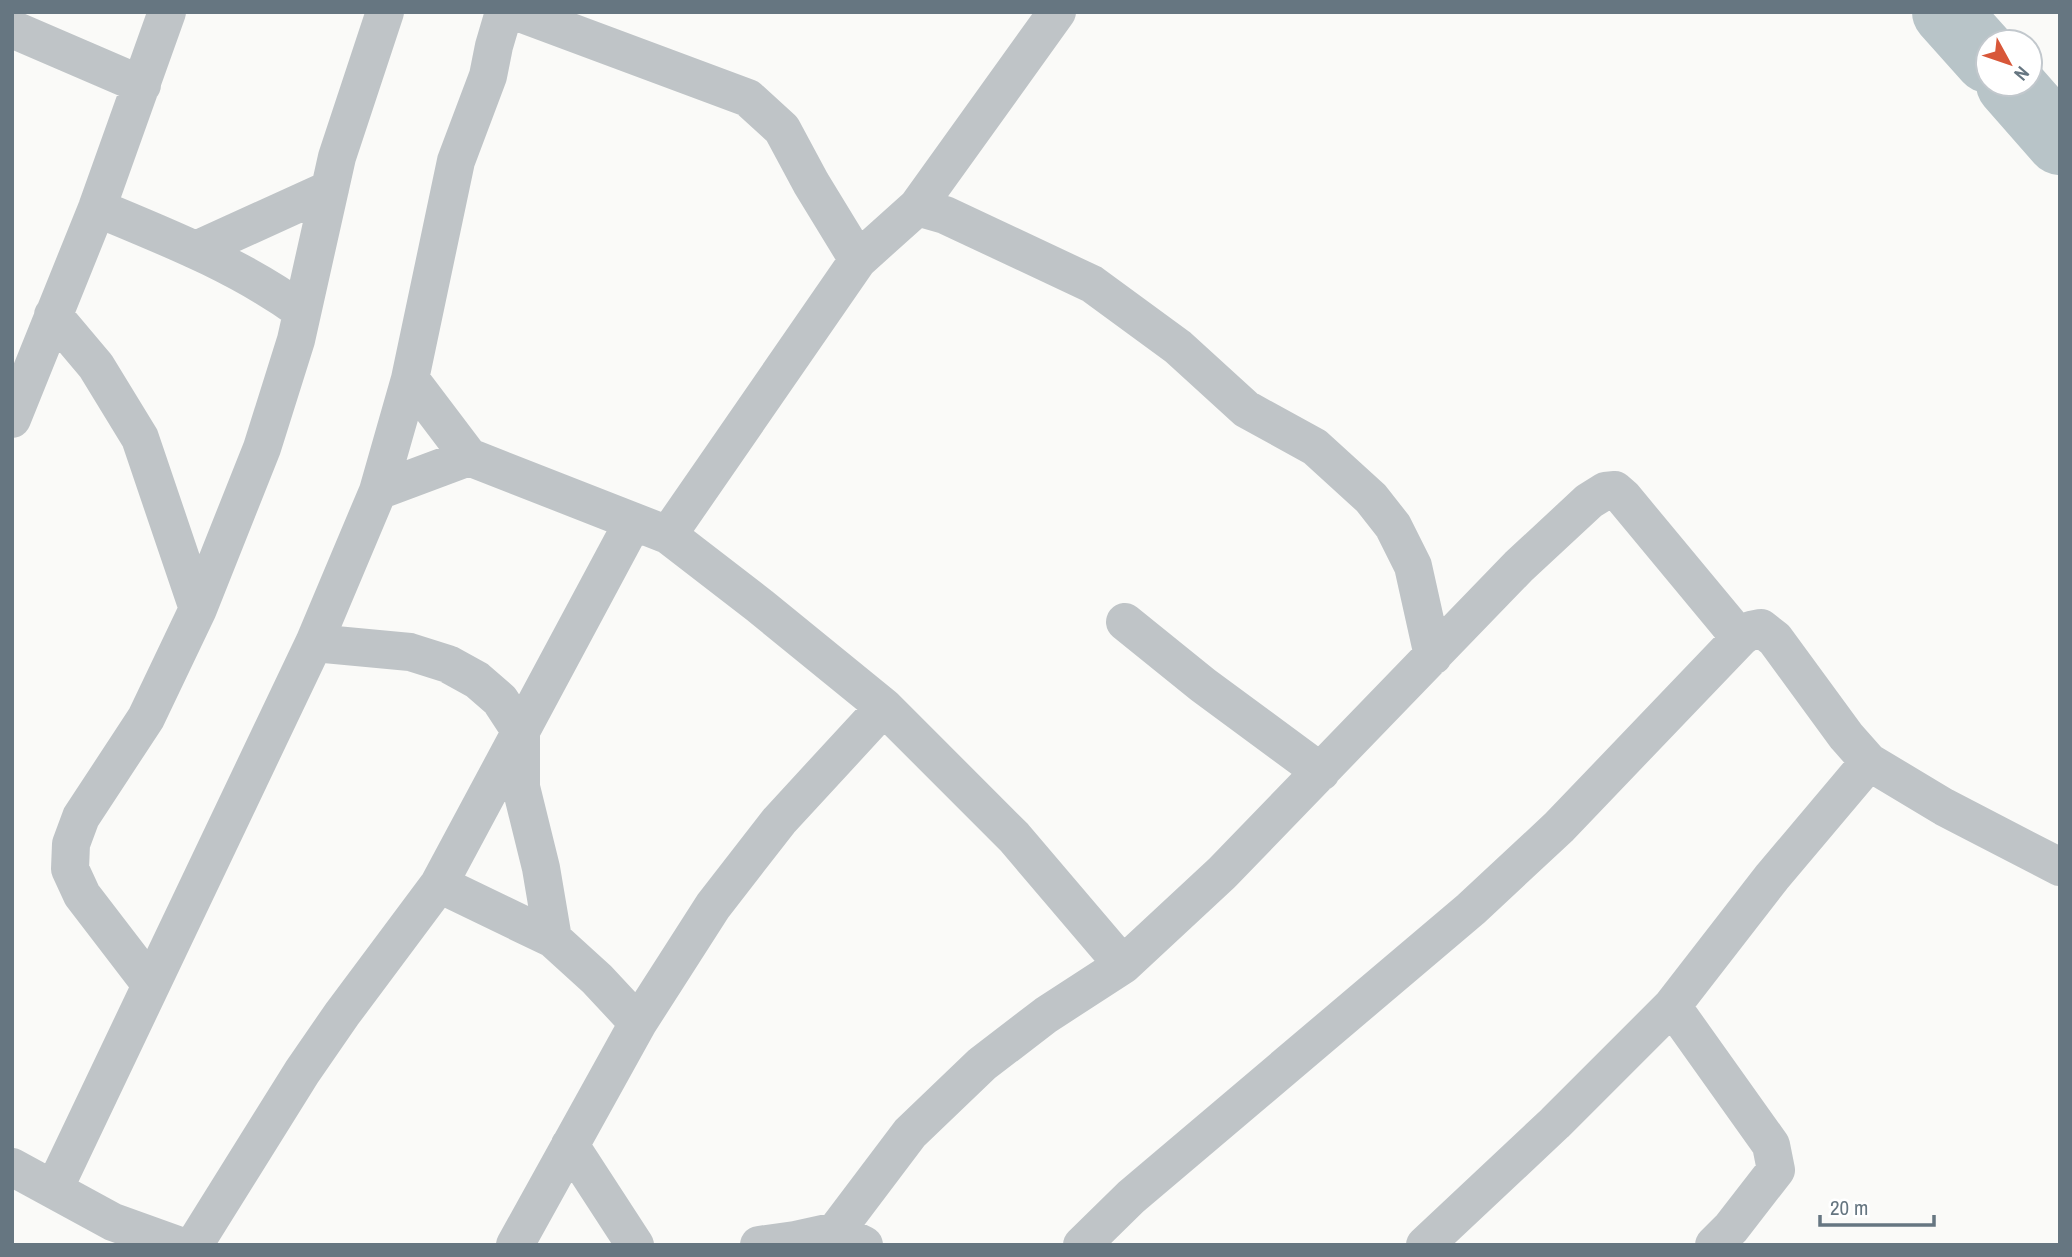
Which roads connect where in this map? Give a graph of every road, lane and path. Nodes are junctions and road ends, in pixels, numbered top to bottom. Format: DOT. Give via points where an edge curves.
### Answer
graph roads {
  1 [pos="167,12"];
  2 [pos="385,12"];
  3 [pos="504,12"];
  4 [pos="517,12"];
  5 [pos="1057,12"];
  6 [pos="12,29"];
  7 [pos="142,85"];
  8 [pos="330,189"];
  9 [pos="917,207"];
  10 [pos="97,208"];
  11 [pos="198,249"];
  12 [pos="858,260"];
  13 [pos="302,311"];
  14 [pos="54,315"];
  15 [pos="410,379"];
  16 [pos="12,419"];
  17 [pos="469,457"];
  18 [pos="378,491"];
  19 [pos="651,528"];
  20 [pos="198,609"];
  21 [pos="1125,622"];
  22 [pos="1740,638"];
  23 [pos="314,643"];
  24 [pos="1433,656"];
  25 [pos="477,680"];
  26 [pos="547,682"];
  27 [pos="884,706"];
  28 [pos="521,732"];
  29 [pos="1869,762"];
  30 [pos="1321,772"];
  31 [pos="2060,867"];
  32 [pos="439,884"];
  33 [pos="553,939"];
  34 [pos="1122,965"];
  35 [pos="151,985"];
  36 [pos="1672,1006"];
  37 [pos="638,1023"];
  38 [pos="570,1145"];
  39 [pos="12,1167"];
  40 [pos="54,1189"];
  41 [pos="106,1233"];
  42 [pos="1729,1239"];
  43 [pos="844,1240"];
  44 [pos="177,1245"];
  45 [pos="194,1245"];
  46 [pos="515,1245"];
  47 [pos="635,1245"];
  48 [pos="759,1245"];
  49 [pos="1082,1245"];
  50 [pos="1425,1245"];
  1 -- 7 [label="street"];
  2 -- 8 [label="street"];
  3 -- 15 [label="street" via="488,76 456,161"];
  4 -- 12 [label="street" via="748,98 782,129"];
  5 -- 9 [label="street"];
  6 -- 7 [label="street"];
  7 -- 10 [label="street"];
  8 -- 11 [label="street"];
  8 -- 13 [label="street"];
  9 -- 12 [label="street"];
  9 -- 24 [label="street" via="945,215 1092,284 1148,323 1246,409 1315,447 1371,498 1393,526 1413,566"];
  10 -- 11 [label="street"];
  10 -- 14 [label="street"];
  11 -- 13 [label="street"];
  12 -- 19 [label="street"];
  13 -- 20 [label="street" via="262,448"];
  14 -- 16 [label="street"];
  14 -- 20 [label="street" via="96,366 140,438"];
  15 -- 17 [label="street"];
  15 -- 18 [label="street"];
  17 -- 18 [label="street"];
  17 -- 19 [label="street"];
  18 -- 23 [label="street"];
  19 -- 26 [label="street"];
  19 -- 27 [label="street" via="760,606"];
  20 -- 35 [label="street" via="146,718 81,817 71,844 70,869 82,895"];
  21 -- 30 [label="street"];
  22 -- 24 [label="street" via="1615,490 1589,501"];
  22 -- 29 [label="street" via="1761,628 1775,639"];
  22 -- 49 [label="street" via="1559,827 1491,891 1131,1197"];
  23 -- 25 [label="street" via="410,652 448,664"];
  23 -- 35 [label="street"];
  24 -- 30 [label="street"];
  25 -- 26 [label="street"];
  25 -- 28 [label="street" via="500,700"];
  26 -- 28 [label="street"];
  27 -- 34 [label="street" via="1014,837"];
  27 -- 37 [label="street" via="779,821 713,906"];
  28 -- 32 [label="street"];
  28 -- 33 [label="street" via="521,787"];
  29 -- 31 [label="street"];
  29 -- 36 [label="street"];
  30 -- 34 [label="street" via="1222,873"];
  32 -- 33 [label="street"];
  32 -- 45 [label="street" via="302,1072"];
  33 -- 37 [label="street"];
  34 -- 43 [label="street" via="1045,1015 982,1064 910,1133"];
  35 -- 40 [label="street"];
  36 -- 42 [label="street" via="1771,1145 1776,1170"];
  36 -- 50 [label="street"];
  37 -- 38 [label="street"];
  38 -- 46 [label="street"];
  38 -- 47 [label="street"];
  39 -- 40 [label="street"];
  40 -- 41 [label="street"];
  41 -- 44 [label="street"];
  43 -- 48 [label="street"];
}
